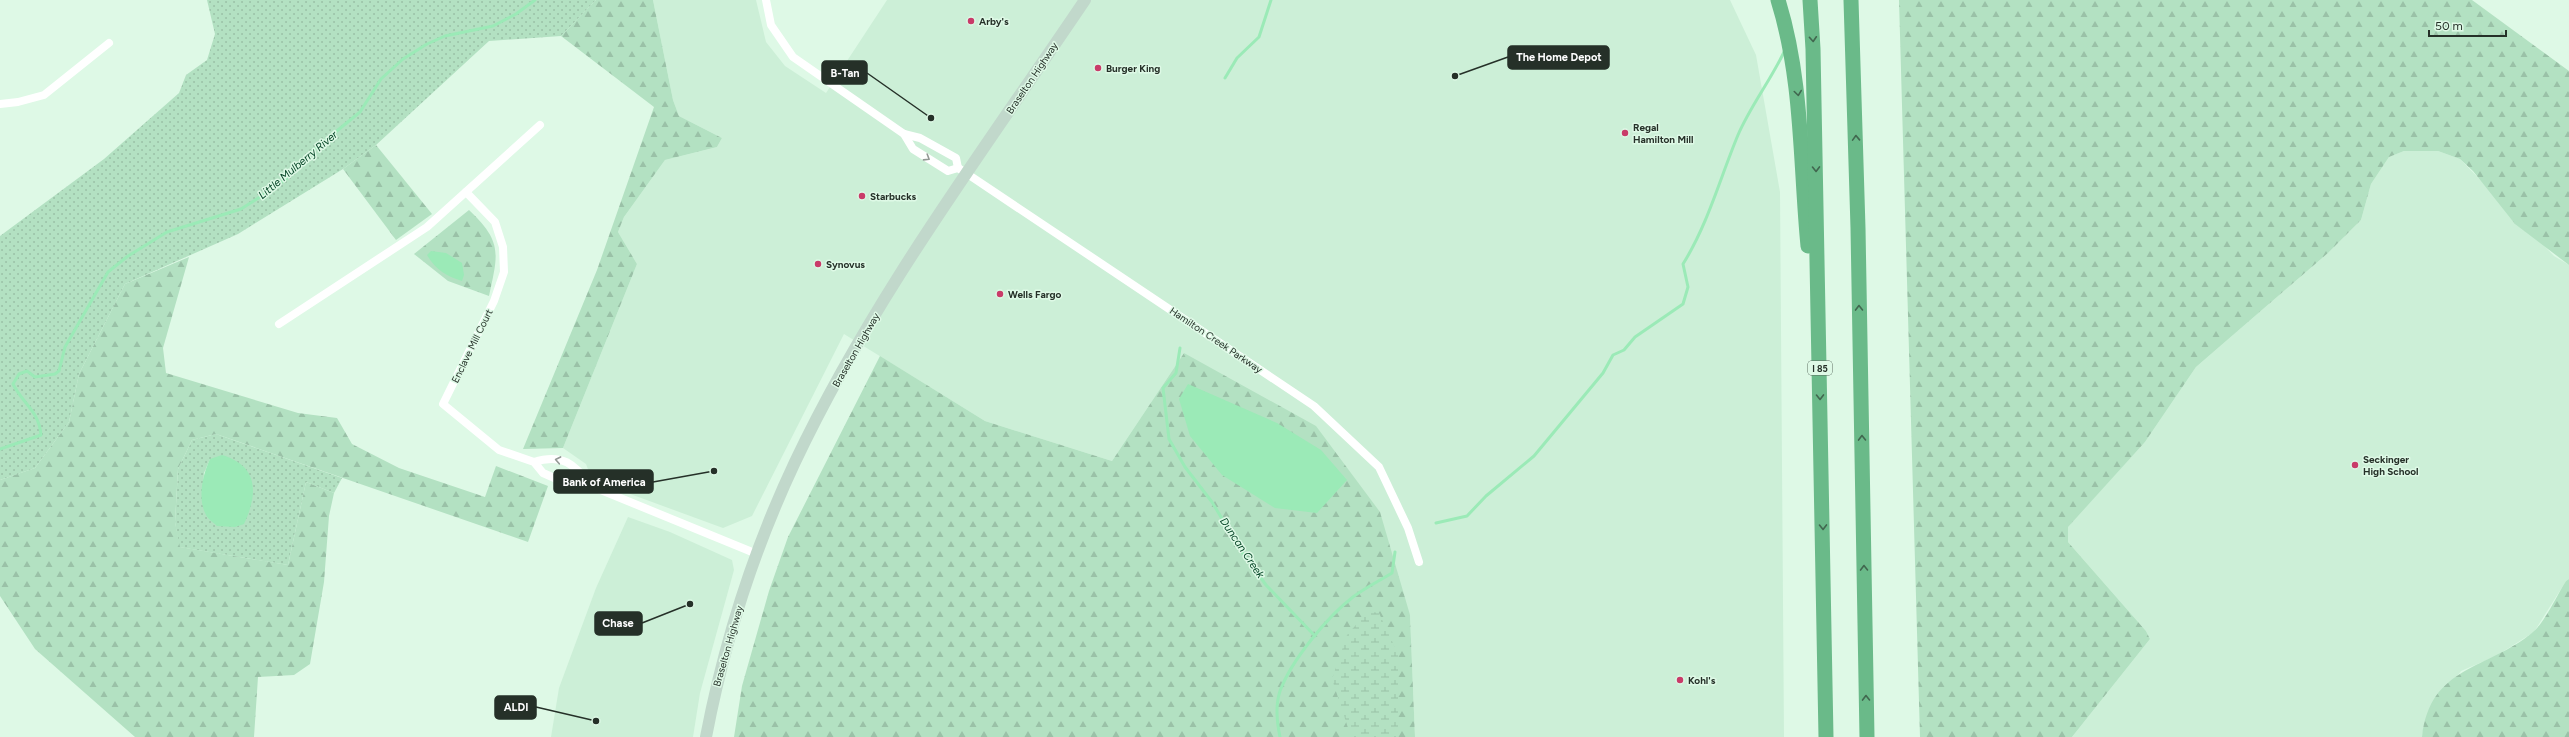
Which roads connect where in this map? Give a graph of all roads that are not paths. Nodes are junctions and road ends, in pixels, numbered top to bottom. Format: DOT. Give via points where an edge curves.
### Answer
graph roads {
  1 [pos="766,0"];
  2 [pos="1084,0"];
  3 [pos="1778,0"];
  4 [pos="1810,0"];
  5 [pos="1853,4"];
  6 [pos="109,43"];
  7 [pos="0,104"];
  8 [pos="540,125"];
  9 [pos="904,134"];
  10 [pos="962,170"];
  11 [pos="466,192"];
  12 [pos="279,324"];
  13 [pos="1819,349"];
  14 [pos="534,462"];
  15 [pos="591,486"];
  16 [pos="757,554"];
  17 [pos="1419,562"];
  18 [pos="706,737"];
  19 [pos="1826,737"];
  20 [pos="1867,737"];
  1 -- 9 [label="street, Hamilton Creek Parkway" via="771,25 793,57"];
  2 -- 10 [label="main road, Braselton Highway"];
  3 -- 13 [label="highway, one-way" via="1788,32 1799,100 1806,225"];
  4 -- 13 [label="highway, I 85, one-way"];
  20 -- 5 [label="highway, one-way"];
  6 -- 7 [label="street" via="44,95"];
  8 -- 11 [label="street"];
  9 -- 10 [label="street, Hamilton Creek Parkway" via="920,138 956,158"];
  9 -- 10 [label="street, Hamilton Creek Parkway, one-way" via="913,149 948,171"];
  10 -- 16 [label="main road, Braselton Highway" via="828,398 795,462"];
  10 -- 17 [label="street, Hamilton Creek Parkway" via="1314,406 1379,467 1408,528"];
  11 -- 12 [label="street" via="421,232"];
  11 -- 14 [label="street, Enclave Mill Court" via="495,222 503,247 504,272 494,301 444,404 499,450"];
  13 -- 19 [label="highway, I 85, one-way"];
  14 -- 15 [label="street, Enclave Mill Court" via="543,473 577,488"];
  15 -- 14 [label="street, Enclave Mill Court, one-way" via="570,462 546,458"];
  15 -- 16 [label="street, Enclave Mill Court"];
  16 -- 18 [label="main road, Braselton Highway" via="716,683"];
}
